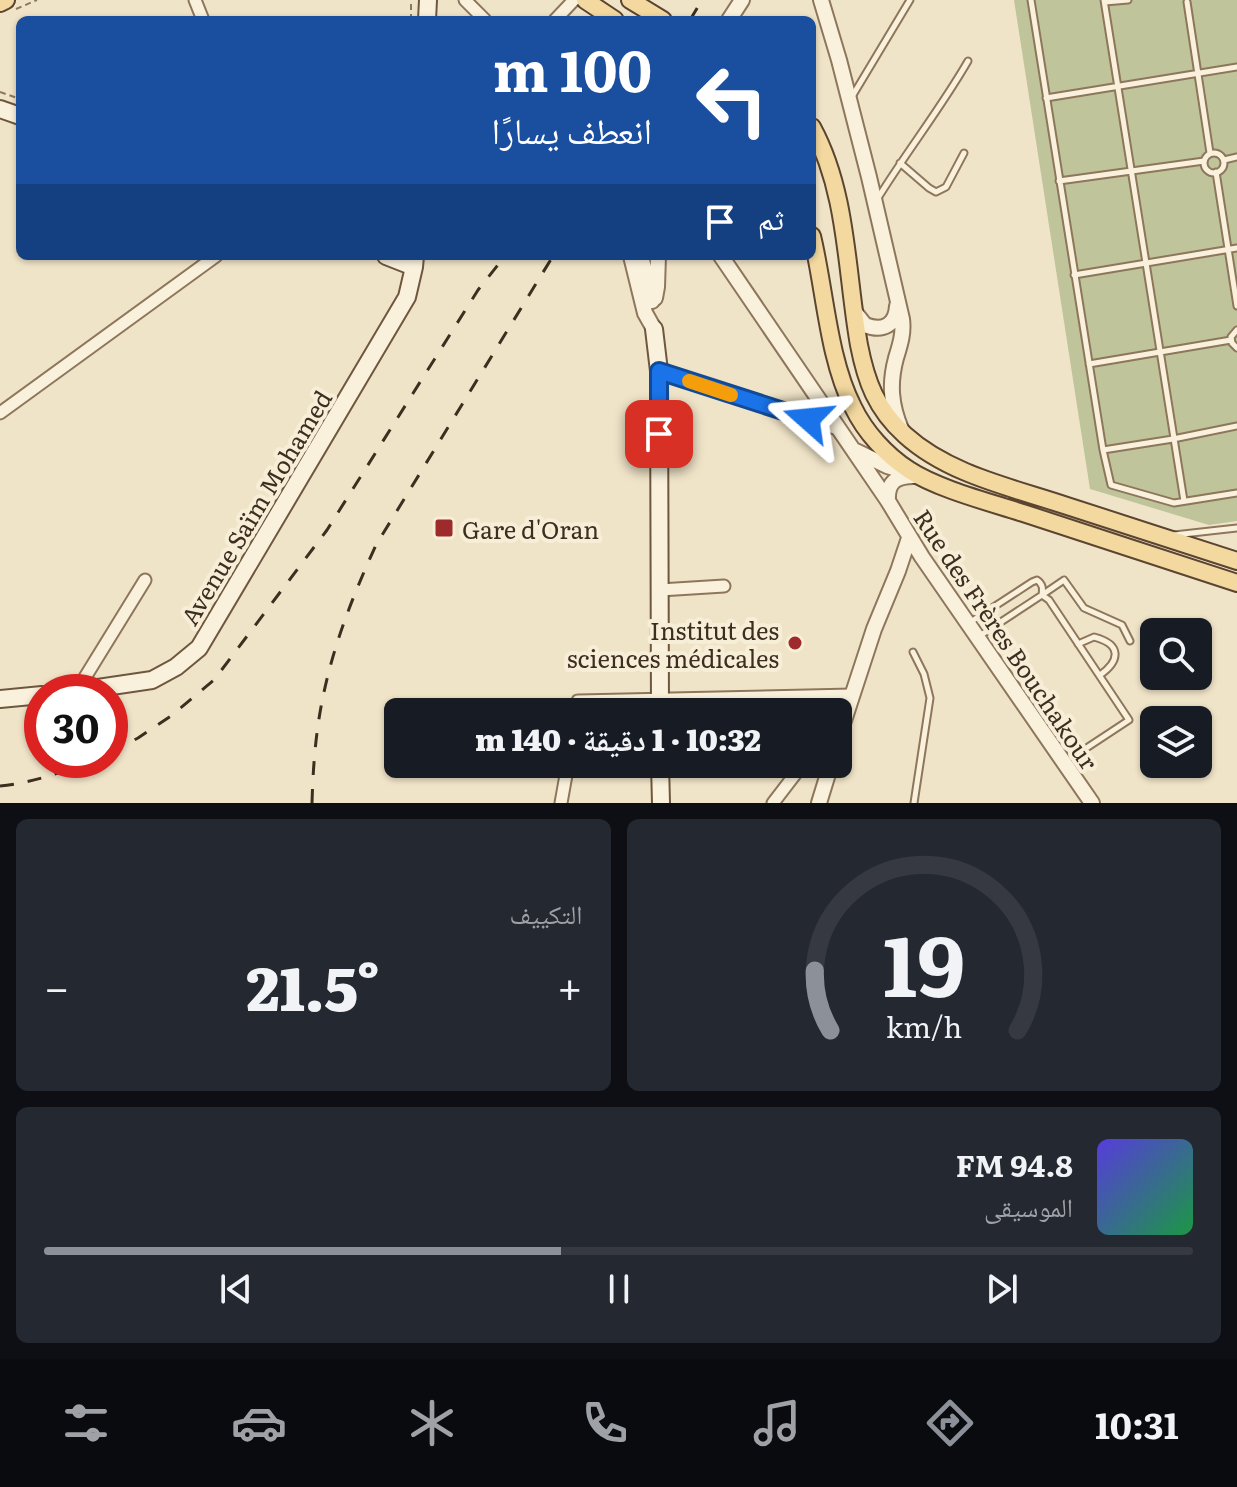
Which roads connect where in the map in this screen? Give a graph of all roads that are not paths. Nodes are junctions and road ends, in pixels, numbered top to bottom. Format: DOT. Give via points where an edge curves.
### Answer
graph roads {
  1 [pos="465,0"];
  2 [pos="574,0"];
  3 [pos="585,0"];
  4 [pos="910,0"];
  5 [pos="1031,0"];
  6 [pos="1128,0"];
  7 [pos="1105,1"];
  8 [pos="1187,1"];
  9 [pos="821,3"];
  10 [pos="636,4"];
  11 [pos="481,16"];
  12 [pos="559,16"];
  13 [pos="609,16"];
  14 [pos="656,16"];
  15 [pos="968,61"];
  16 [pos="1237,67"];
  17 [pos="1198,73"];
  18 [pos="1118,87"];
  19 [pos="1046,98"];
  20 [pos="849,101"];
  21 [pos="816,136"];
  22 [pos="964,153"];
  23 [pos="1210,153"];
  24 [pos="1237,157"];
  25 [pos="1224,160"];
  26 [pos="1204,161"];
  27 [pos="900,163"];
  28 [pos="1131,171"];
  29 [pos="1216,172"];
  30 [pos="1059,181"];
  31 [pos="875,202"];
  32 [pos="1237,248"];
  33 [pos="1228,250"];
  34 [pos="210,260"];
  35 [pos="632,260"];
  36 [pos="642,260"];
  37 [pos="658,260"];
  38 [pos="724,260"];
  39 [pos="816,260"];
  40 [pos="414,261"];
  41 [pos="1145,263"];
  42 [pos="1074,275"];
  43 [pos="897,301"];
  44 [pos="653,303"];
  45 [pos="1237,306"];
  46 [pos="854,311"];
  47 [pos="654,329"];
  48 [pos="1237,330"];
  49 [pos="1231,340"];
  50 [pos="1237,348"];
  51 [pos="1159,352"];
  52 [pos="1089,364"];
  53 [pos="659,371"];
  54 [pos="0,413"];
  55 [pos="1237,426"];
  56 [pos="838,429"];
  57 [pos="903,433"];
  58 [pos="1173,439"];
  59 [pos="852,448"];
  60 [pos="1103,450"];
  61 [pos="920,476"];
  62 [pos="1237,493"];
  63 [pos="888,501"];
  64 [pos="1184,501"];
  65 [pos="1237,528"];
  66 [pos="1154,534"];
  67 [pos="909,538"];
  68 [pos="922,557"];
  69 [pos="1237,561"];
  70 [pos="898,571"];
  71 [pos="145,580"];
  72 [pos="1237,583"];
  73 [pos="724,586"];
  74 [pos="660,590"];
  75 [pos="1042,595"];
  76 [pos="968,624"];
  77 [pos="978,638"];
  78 [pos="1130,641"];
  79 [pos="1078,644"];
  80 [pos="913,652"];
  81 [pos="85,674"];
  82 [pos="1099,676"];
  83 [pos="128,684"];
  84 [pos="24,697"];
  85 [pos="660,698"];
  86 [pos="849,698"];
  87 [pos="0,699"];
  88 [pos="1088,747"];
  89 [pos="565,778"];
  90 [pos="660,778"];
  91 [pos="792,778"];
  92 [pos="827,778"];
  93 [pos="561,803"];
  94 [pos="661,803"];
  95 [pos="773,803"];
  96 [pos="819,803"];
  97 [pos="914,803"];
  98 [pos="1092,803"];
  1 -- 11 [label="street"];
  2 -- 12 [label="street"];
  3 -- 13 [label="main road"];
  4 -- 20 [label="lane"];
  5 -- 19 [label="lane"];
  6 -- 7 [label="lane"];
  7 -- 18 [label="lane"];
  8 -- 17 [label="lane"];
  9 -- 20 [label="street"];
  10 -- 14 [label="main road"];
  15 -- 27 [label="lane"];
  16 -- 17 [label="lane"];
  17 -- 18 [label="lane"];
  17 -- 23 [label="lane"];
  18 -- 19 [label="lane"];
  18 -- 28 [label="lane"];
  19 -- 30 [label="lane"];
  20 -- 31 [label="street"];
  21 -- 46 [label="main road" via="837,193"];
  22 -- 27 [label="lane" via="946,187 936,192"];
  23 -- 25 [label="lane"];
  23 -- 26 [label="lane"];
  24 -- 25 [label="lane"];
  25 -- 29 [label="lane"];
  26 -- 28 [label="lane"];
  26 -- 29 [label="lane" via="1207,170"];
  27 -- 31 [label="lane"];
  28 -- 30 [label="lane"];
  28 -- 41 [label="lane"];
  29 -- 33 [label="lane"];
  30 -- 42 [label="lane"];
  31 -- 43 [label="street"];
  32 -- 33 [label="lane"];
  33 -- 41 [label="lane"];
  33 -- 45 [label="lane"];
  34 -- 54 [label="street"];
  35 -- 47 [label="street"];
  36 -- 44 [label="street"];
  37 -- 44 [label="street"];
  38 -- 56 [label="street, Rue des Frères Bouchakour"];
  39 -- 61 [label="main road" via="839,370 853,408 885,451"];
  40 -- 83 [label="main road, Avenue Saïm Mohamed" via="407,297 199,648 152,680"];
  41 -- 42 [label="lane"];
  41 -- 51 [label="lane"];
  42 -- 52 [label="lane"];
  43 -- 46 [label="street" via="893,322 879,329 865,325"];
  43 -- 57 [label="street" via="904,329 891,396"];
  44 -- 47 [label="street"];
  46 -- 57 [label="main road" via="872,391"];
  47 -- 53 [label="main road"];
  48 -- 49 [label="lane"];
  49 -- 50 [label="lane"];
  49 -- 51 [label="lane"];
  51 -- 52 [label="lane"];
  51 -- 58 [label="lane"];
  52 -- 60 [label="lane"];
  53 -- 56 [label="street"];
  53 -- 74 [label="main road"];
  55 -- 58 [label="lane"];
  56 -- 59 [label="street, Rue des Frères Bouchakour"];
  57 -- 66 [label="main road" via="976,476"];
  58 -- 60 [label="lane"];
  58 -- 64 [label="lane"];
  59 -- 61 [label="street"];
  59 -- 63 [label="street, Rue des Frères Bouchakour"];
  60 -- 64 [label="lane" via="1111,485 1174,503"];
  61 -- 63 [label="street, Rue des Frères Bouchakour" via="895,481"];
  61 -- 72 [label="main road"];
  62 -- 64 [label="lane"];
  63 -- 67 [label="street, Rue des Frères Bouchakour"];
  65 -- 66 [label="lane"];
  66 -- 69 [label="main road"];
  67 -- 68 [label="street, Rue des Frères Bouchakour"];
  67 -- 70 [label="street"];
  68 -- 70 [label="street"];
  68 -- 76 [label="street, Rue des Frères Bouchakour"];
  70 -- 86 [label="street"];
  71 -- 81 [label="street"];
  73 -- 74 [label="street"];
  74 -- 85 [label="main road"];
  75 -- 76 [label="lane" via="1037,580"];
  75 -- 77 [label="lane"];
  75 -- 78 [label="lane" via="1064,580 1084,608 1122,625"];
  75 -- 79 [label="lane"];
  76 -- 77 [label="street, Rue des Frères Bouchakour"];
  77 -- 98 [label="street, Rue des Frères Bouchakour"];
  79 -- 82 [label="lane"];
  79 -- 82 [label="lane" via="1094,637 1111,646 1115,661"];
  80 -- 97 [label="lane" via="930,698"];
  82 -- 88 [label="lane" via="1129,720"];
  84 -- 87 [label="main road"];
  89 -- 93 [label="street"];
  90 -- 94 [label="main road"];
  91 -- 95 [label="street"];
  92 -- 96 [label="street"];
}
